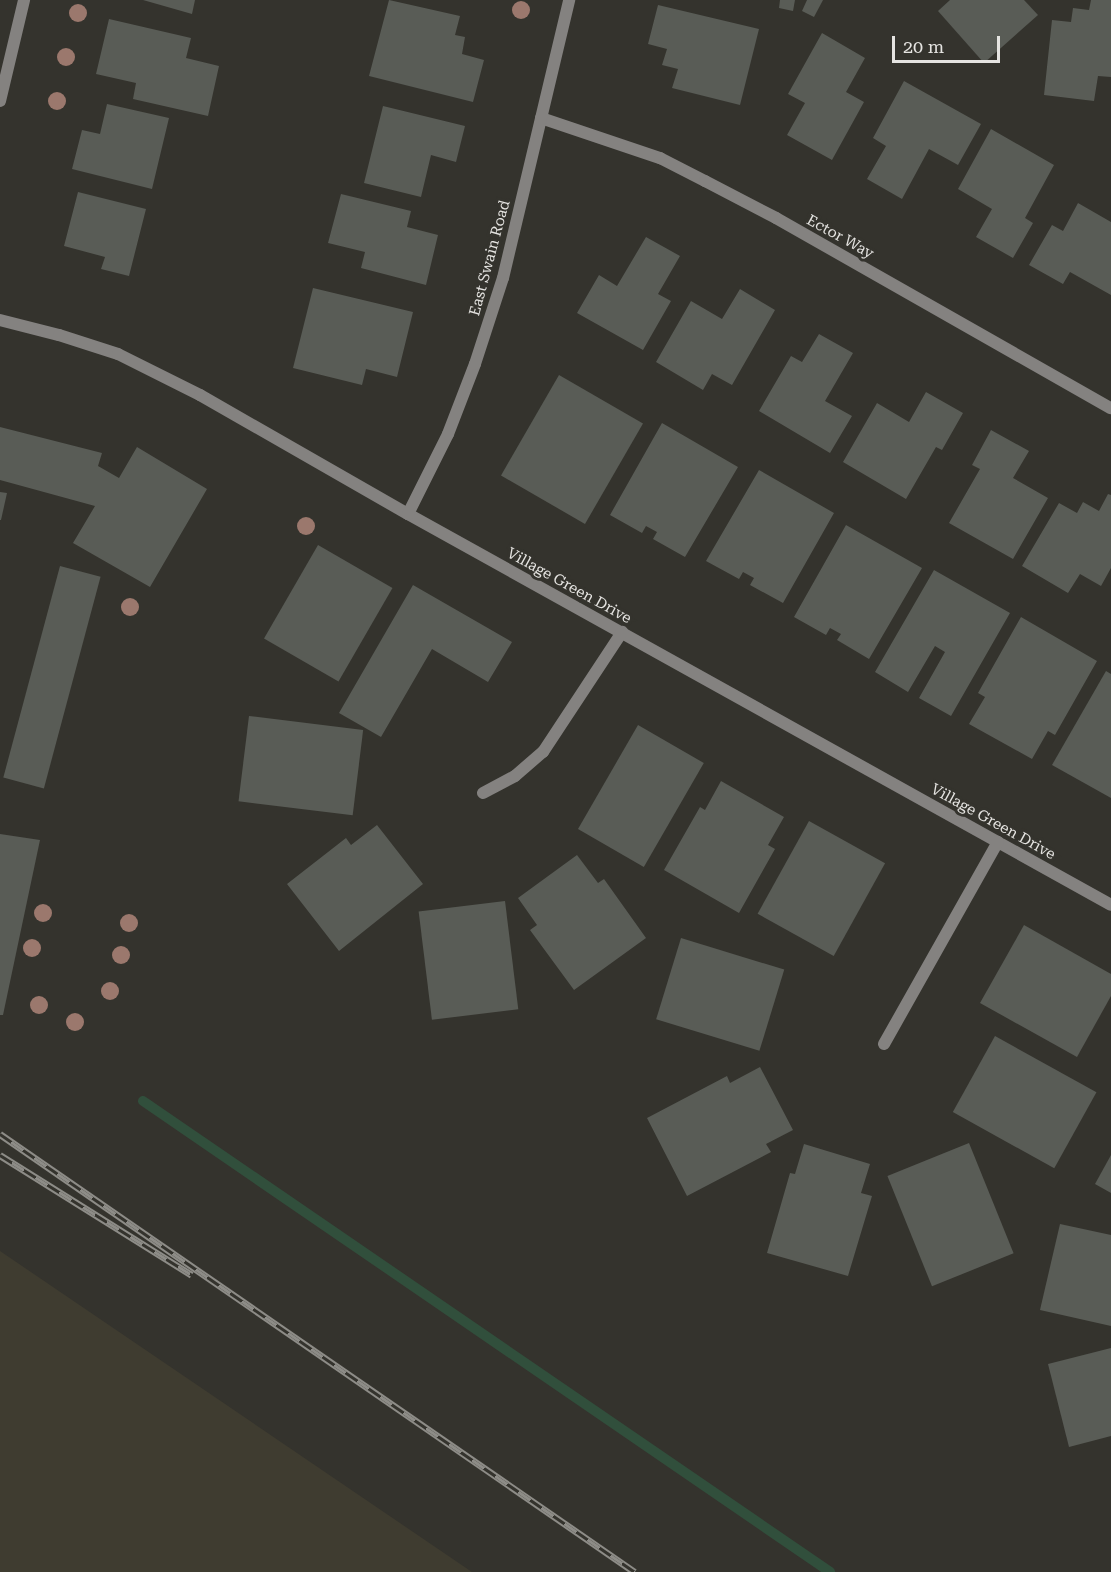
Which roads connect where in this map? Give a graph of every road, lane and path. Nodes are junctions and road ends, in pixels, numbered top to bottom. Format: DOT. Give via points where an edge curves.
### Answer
graph roads {
  1 [pos="24,0"];
  2 [pos="569,0"];
  3 [pos="0,101"];
  4 [pos="541,118"];
  5 [pos="0,320"];
  6 [pos="1111,408"];
  7 [pos="408,514"];
  8 [pos="622,632"];
  9 [pos="483,793"];
  10 [pos="998,842"];
  11 [pos="1111,905"];
  12 [pos="884,1044"];
  1 -- 3 [label="street"];
  2 -- 4 [label="street, East Swain Road"];
  4 -- 6 [label="street, Ector Way" via="660,158 805,234"];
  4 -- 7 [label="street, East Swain Road" via="503,278 475,364 448,435"];
  5 -- 7 [label="street, Village Green Drive" via="118,354 200,394"];
  7 -- 8 [label="street, Village Green Drive"];
  8 -- 9 [label="street" via="543,752 515,776"];
  8 -- 10 [label="street, Village Green Drive"];
  10 -- 11 [label="street, Village Green Drive"];
  10 -- 12 [label="street"];
}
